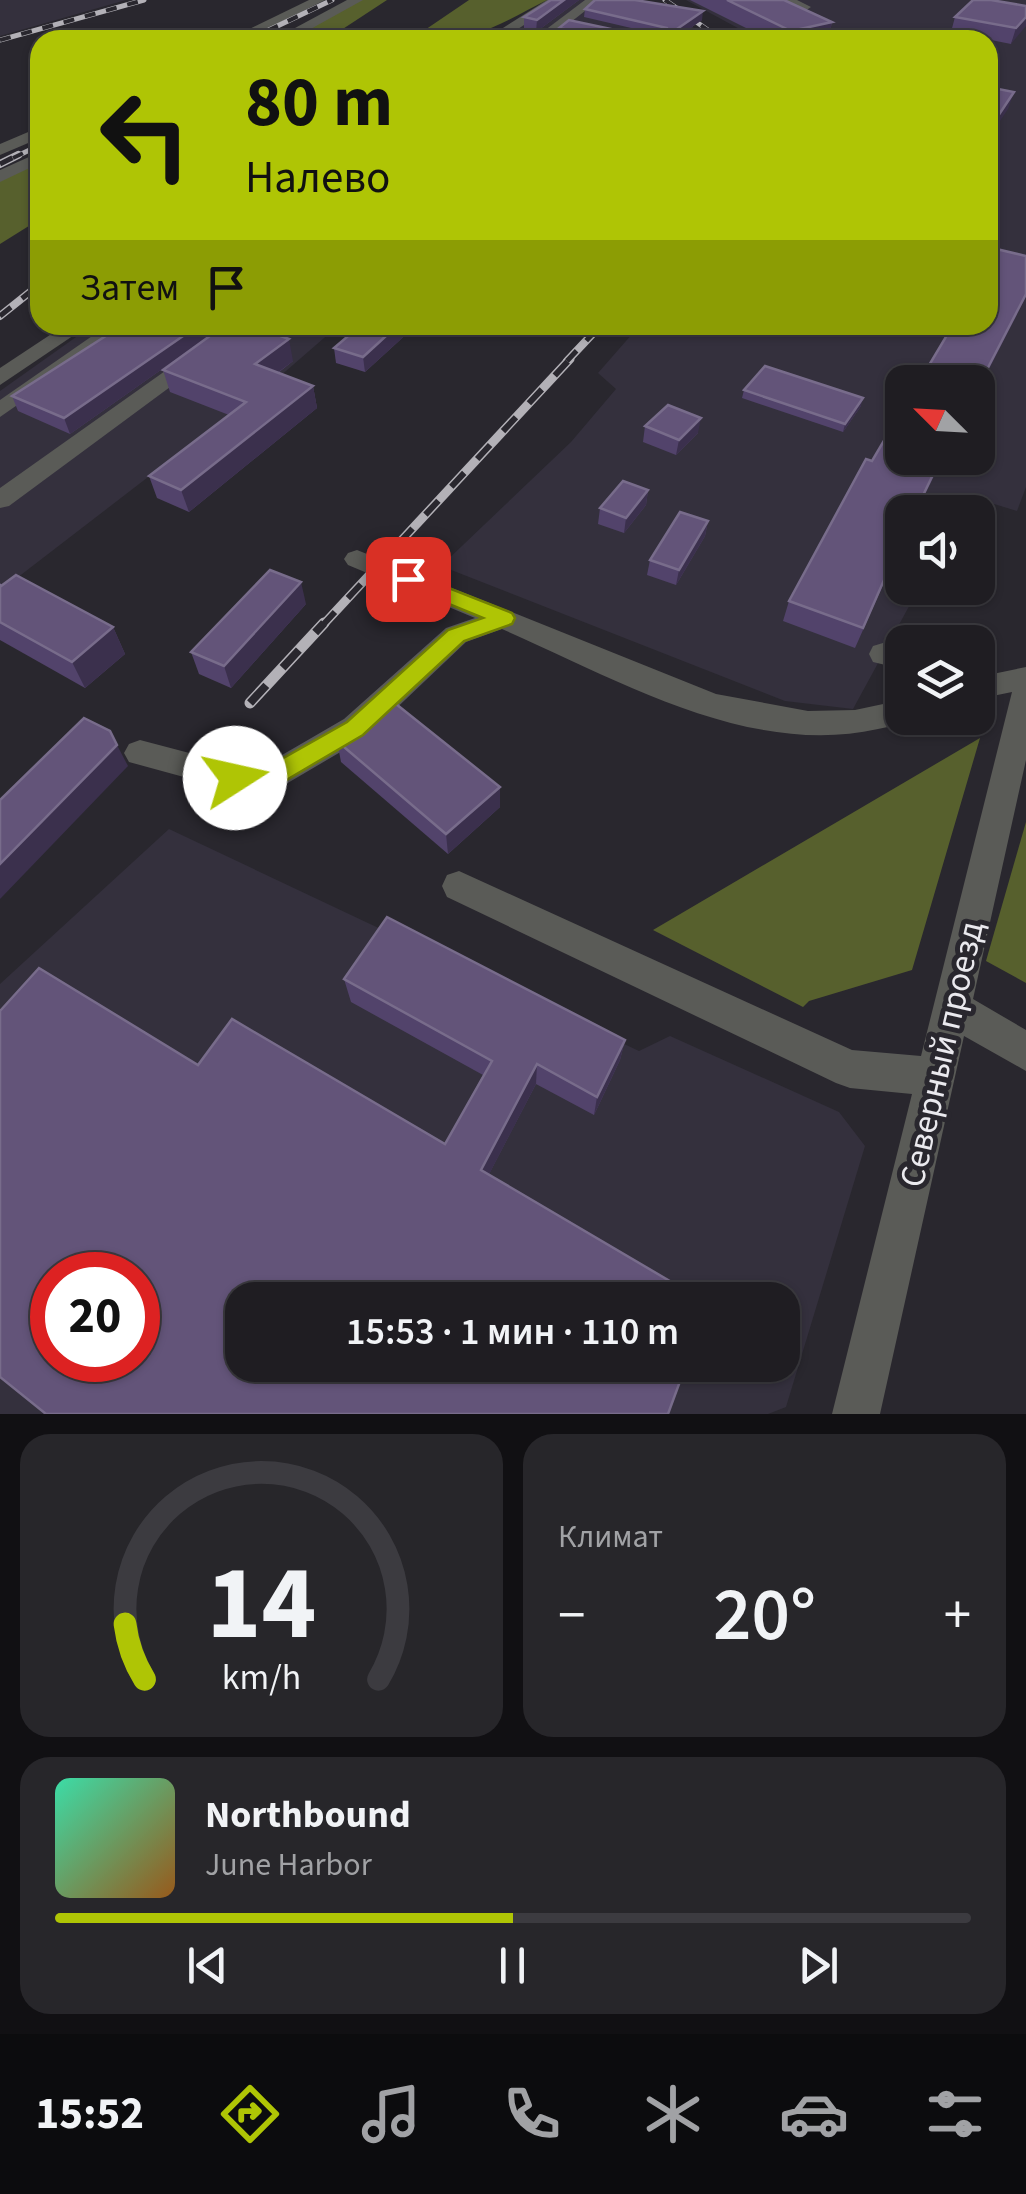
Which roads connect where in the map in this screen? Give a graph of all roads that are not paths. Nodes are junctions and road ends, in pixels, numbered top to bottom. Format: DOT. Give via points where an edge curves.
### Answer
graph roads {
  1 [pos="319,0"];
  2 [pos="357,0"];
  3 [pos="556,0"];
  4 [pos="593,0"];
  5 [pos="785,0"];
  6 [pos="805,7"];
  7 [pos="564,20"];
  8 [pos="582,24"];
  9 [pos="255,30"];
  10 [pos="297,30"];
  11 [pos="507,30"];
  12 [pos="552,30"];
  13 [pos="30,136"];
  14 [pos="0,150"];
  15 [pos="30,162"];
  16 [pos="0,177"];
  17 [pos="64,335"];
  18 [pos="108,335"];
  19 [pos="230,335"];
  20 [pos="0,378"];
  21 [pos="0,410"];
  22 [pos="0,500"];
  23 [pos="357,559"];
  24 [pos="504,618"];
  25 [pos="995,678"];
  26 [pos="1021,684"];
  27 [pos="995,686"];
  28 [pos="885,718"];
  29 [pos="140,752"];
  30 [pos="459,886"];
  31 [pos="952,1006"];
  32 [pos="1026,1052"];
  33 [pos="936,1077"];
  34 [pos="856,1414"];
  1 -- 9 [label="street"];
  2 -- 10 [label="street"];
  3 -- 11 [label="street"];
  4 -- 7 [label="street"];
  5 -- 6 [label="street"];
  7 -- 8 [label="street"];
  7 -- 12 [label="street"];
  13 -- 14 [label="street"];
  15 -- 16 [label="street"];
  17 -- 20 [label="street"];
  18 -- 21 [label="street"];
  19 -- 22 [label="street"];
  23 -- 24 [label="street"];
  24 -- 28 [label="street" via="550,624 660,686 773,720 868,723"];
  24 -- 29 [label="street" via="456,635 355,728 275,775 235,778"];
  25 -- 26 [label="street"];
  26 -- 27 [label="street"];
  26 -- 31 [label="street, Северный проезд"];
  30 -- 33 [label="street" via="850,1069"];
  31 -- 32 [label="street"];
  31 -- 33 [label="street, Северный проезд"];
  33 -- 34 [label="street, Северный проезд"];
}
